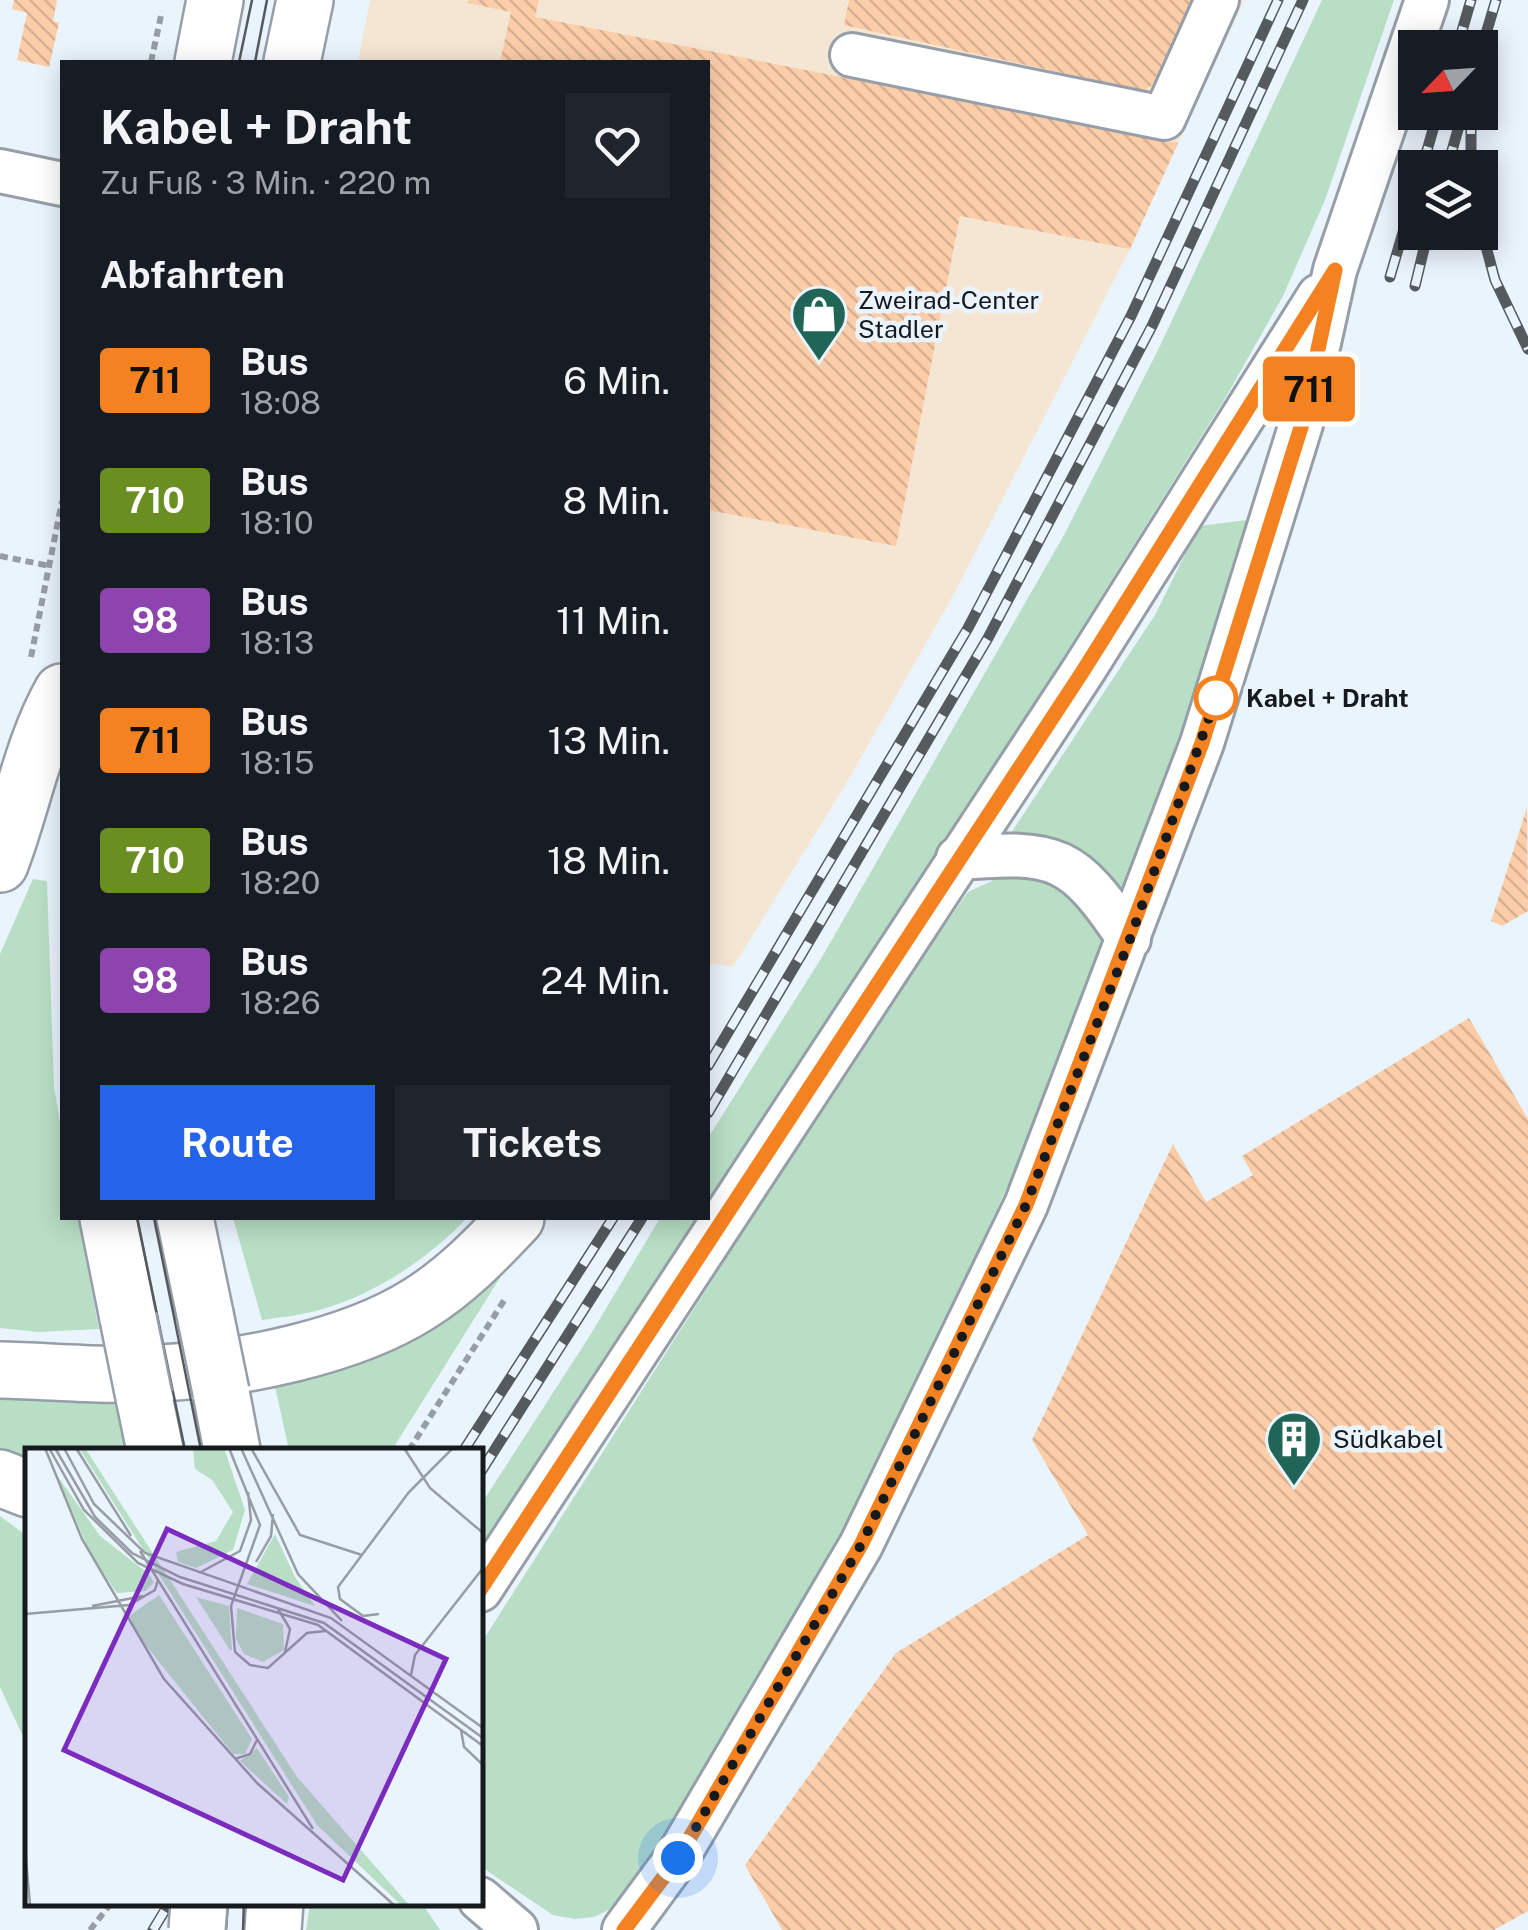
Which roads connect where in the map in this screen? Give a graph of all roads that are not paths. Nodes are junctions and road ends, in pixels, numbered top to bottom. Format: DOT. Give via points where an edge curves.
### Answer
graph roads {
  1 [pos="215,0"];
  2 [pos="305,0"];
  3 [pos="1218,0"];
  4 [pos="1428,0"];
  5 [pos="852,55"];
  6 [pos="203,60"];
  7 [pos="292,60"];
  8 [pos="0,171"];
  9 [pos="60,185"];
  10 [pos="1335,270"];
  11 [pos="1253,401"];
  12 [pos="1302,424"];
  13 [pos="45,680"];
  14 [pos="958,858"];
  15 [pos="0,864"];
  16 [pos="1130,939"];
  17 [pos="108,1220"];
  18 [pos="185,1220"];
  19 [pos="482,1220"];
  20 [pos="514,1220"];
  21 [pos="0,1344"];
  22 [pos="0,1370"];
  23 [pos="155,1448"];
  24 [pos="232,1448"];
  25 [pos="0,1478"];
  26 [pos="25,1488"];
  27 [pos="482,1587"];
  28 [pos="482,1901"];
  29 [pos="199,1905"];
  30 [pos="272,1905"];
  31 [pos="274,1905"];
  32 [pos="455,1905"];
  33 [pos="198,1930"];
  34 [pos="256,1930"];
  35 [pos="273,1930"];
  36 [pos="470,1930"];
  37 [pos="516,1930"];
  38 [pos="624,1930"];
  1 -- 6 [label="main road"];
  2 -- 7 [label="main road"];
  3 -- 5 [label="street" via="1164,118"];
  4 -- 10 [label="street"];
  8 -- 9 [label="street"];
  10 -- 11 [label="street"];
  10 -- 12 [label="street"];
  11 -- 12 [label="street"];
  11 -- 14 [label="street"];
  12 -- 16 [label="street" via="1202,743"];
  13 -- 15 [label="main road" via="44,725"];
  14 -- 16 [label="street" via="1019,853 1059,862 1096,891"];
  14 -- 27 [label="street"];
  16 -- 38 [label="street" via="1026,1205 861,1545 678,1858"];
  17 -- 23 [label="main road, bridge"];
  18 -- 24 [label="main road, bridge"];
  19 -- 21 [label="main road" via="390,1292 333,1322 272,1338 153,1351"];
  20 -- 22 [label="main road" via="481,1256 418,1305 308,1349 160,1374"];
  25 -- 26 [label="main road"];
  28 -- 37 [label="street"];
  29 -- 33 [label="main road, bridge"];
  30 -- 34 [label="street"];
  31 -- 35 [label="main road"];
  32 -- 36 [label="street"];
}
